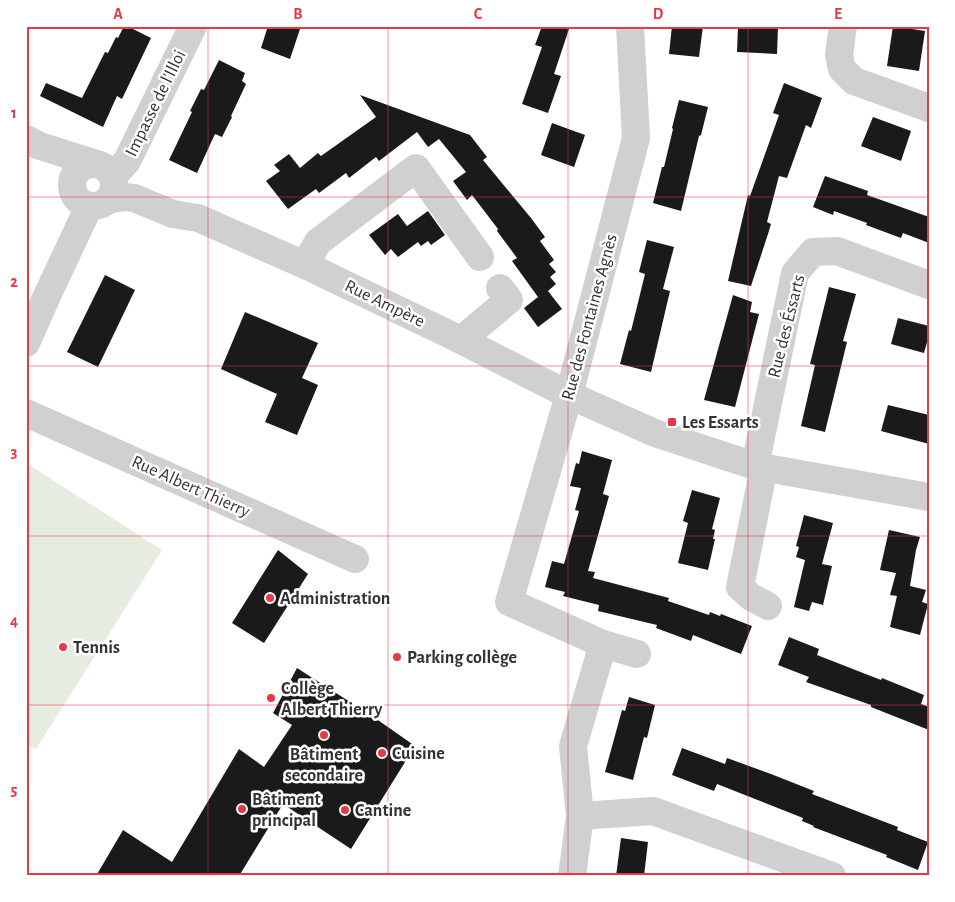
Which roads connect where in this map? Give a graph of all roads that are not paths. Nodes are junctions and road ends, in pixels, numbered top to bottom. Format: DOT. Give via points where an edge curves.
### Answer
graph roads {
  1 [pos="193,26"];
  2 [pos="630,26"];
  3 [pos="843,26"];
  4 [pos="929,108"];
  5 [pos="33,142"];
  6 [pos="100,183"];
  7 [pos="480,257"];
  8 [pos="305,265"];
  9 [pos="929,286"];
  10 [pos="500,288"];
  11 [pos="461,340"];
  12 [pos="26,344"];
  13 [pos="569,395"];
  14 [pos="26,414"];
  15 [pos="759,466"];
  16 [pos="929,497"];
  17 [pos="355,559"];
  18 [pos="768,606"];
  19 [pos="603,644"];
  20 [pos="637,654"];
  21 [pos="580,816"];
  22 [pos="572,876"];
  23 [pos="832,876"];
  1 -- 6 [label="street, Impasse de l'Illoi" via="127,161"];
  2 -- 13 [label="street, Rue des Fontaines Agnès" via="636,138"];
  3 -- 4 [label="street" via="839,55 842,69 854,81"];
  5 -- 6 [label="street, Rue Ampère"];
  6 -- 8 [label="street, Rue Ampère" via="172,197 198,218"];
  6 -- 12 [label="street, Impasse de l'Illoi"];
  7 -- 8 [label="street" via="416,168 318,242"];
  8 -- 11 [label="street, Rue Ampère"];
  9 -- 15 [label="street, Rue des Éssarts" via="836,251 813,252 795,273"];
  10 -- 11 [label="street" via="509,300"];
  11 -- 13 [label="street, Rue Ampère"];
  13 -- 15 [label="street, Rue Ampère" via="655,433"];
  13 -- 19 [label="street, Rue des Fontaines Agnès" via="508,602"];
  14 -- 17 [label="street, Rue Albert Thierry"];
  15 -- 16 [label="street, Rue Ampère"];
  15 -- 18 [label="street, Rue des Éssarts" via="740,587"];
  19 -- 20 [label="street"];
  19 -- 21 [label="street" via="573,746"];
  21 -- 22 [label="street"];
  21 -- 23 [label="street" via="654,811"];
}
